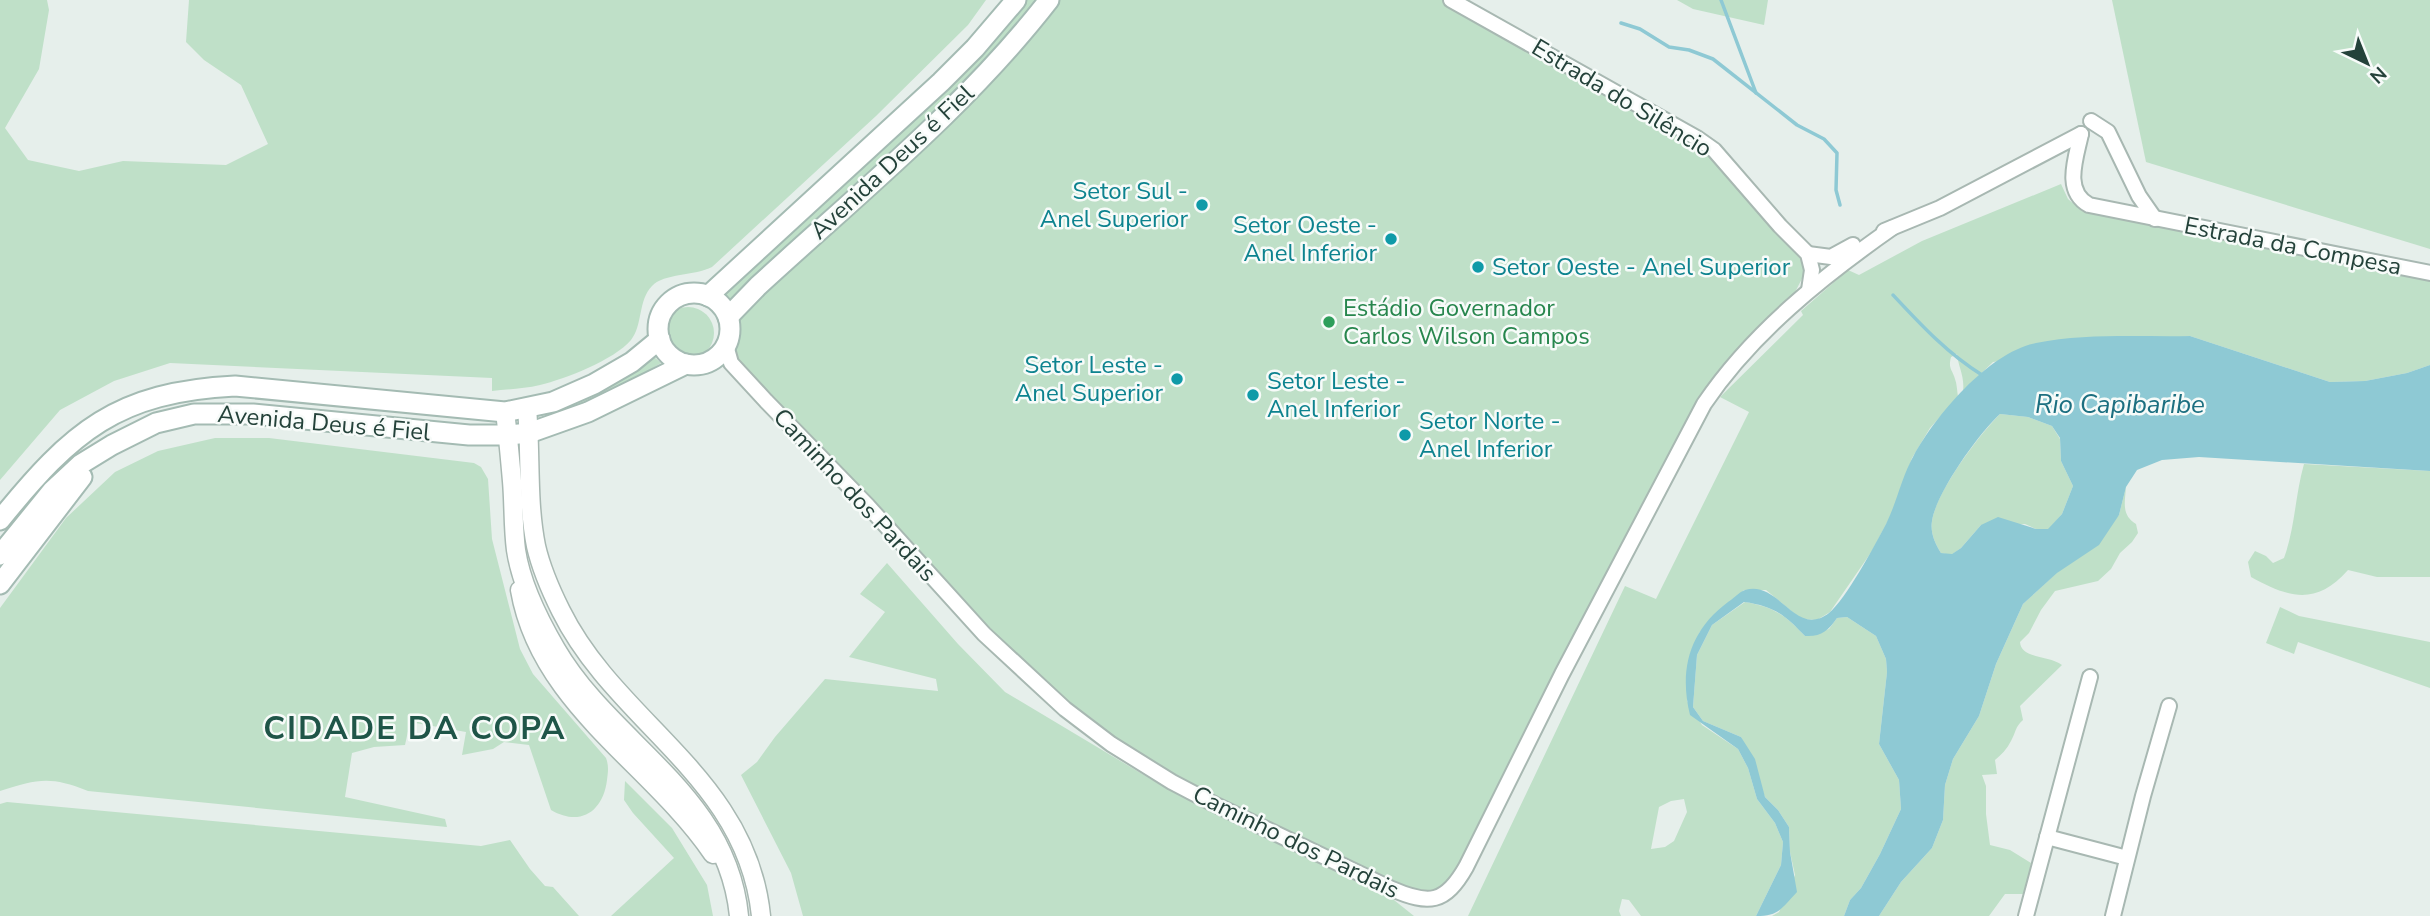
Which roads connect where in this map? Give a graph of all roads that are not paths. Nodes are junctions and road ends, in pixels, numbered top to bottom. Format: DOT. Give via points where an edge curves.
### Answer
graph roads {
  1 [pos="1016,0"];
  2 [pos="1049,0"];
  3 [pos="1451,0"];
  4 [pos="2091,121"];
  5 [pos="2155,219"];
  6 [pos="1892,228"];
  7 [pos="1808,254"];
  8 [pos="2430,274"];
  9 [pos="1809,290"];
  10 [pos="708,296"];
  11 [pos="728,317"];
  12 [pos="660,340"];
  13 [pos="724,355"];
  14 [pos="686,364"];
  15 [pos="527,408"];
  16 [pos="505,412"];
  17 [pos="529,433"];
  18 [pos="508,436"];
  19 [pos="112,445"];
  20 [pos="0,520"];
  21 [pos="0,555"];
  22 [pos="0,584"];
  23 [pos="2090,677"];
  24 [pos="2169,706"];
  25 [pos="2047,837"];
  26 [pos="2127,858"];
  27 [pos="739,914"];
  28 [pos="761,916"];
  29 [pos="2026,916"];
  30 [pos="2113,916"];
  1 -- 10 [label="main road, Avenida Deus é Fiel" via="924,99"];
  2 -- 11 [label="main road, Avenida Deus é Fiel" via="971,90"];
  3 -- 7 [label="street, Estrada do Silêncio" via="1714,150"];
  4 -- 5 [label="street, Estrada da Compesa" via="2108,132"];
  5 -- 6 [label="street, Estrada da Compesa" via="2080,200 2073,183 2081,134"];
  5 -- 8 [label="street, Estrada da Compesa"];
  6 -- 7 [label="street" via="1830,257"];
  6 -- 9 [label="street, Caminho dos Pardais"];
  7 -- 9 [label="street" via="1812,270"];
  9 -- 13 [label="street, Caminho dos Pardais" via="1731,367 1704,404 1466,867 1448,892 1426,900 1392,890 1214,804 1111,744 1065,709 984,634"];
  10 -- 11 [label="main road"];
  10 -- 12 [label="main road" via="688,294 670,303 660,320"];
  11 -- 13 [label="main road"];
  12 -- 14 [label="main road" via="670,355"];
  12 -- 15 [label="main road, Avenida Deus é Fiel" via="594,384"];
  13 -- 14 [label="main road"];
  14 -- 17 [label="main road, Avenida Deus é Fiel" via="588,412"];
  15 -- 16 [label="main road, Avenida Deus é Fiel"];
  15 -- 17 [label="street"];
  16 -- 18 [label="street"];
  16 -- 20 [label="main road, Avenida Deus é Fiel" via="269,387 181,391 138,403 86,430 41,470"];
  17 -- 18 [label="main road, Avenida Deus é Fiel"];
  17 -- 28 [label="street" via="536,546 561,611 585,651 698,775 723,810 751,867"];
  18 -- 19 [label="main road, Avenida Deus é Fiel" via="212,412 156,424"];
  18 -- 27 [label="street" via="516,552 533,603 567,666 686,795 712,833 729,866"];
  19 -- 21 [label="main road, Avenida Deus é Fiel" via="81,464 52,491"];
  19 -- 22 [label="main road"];
  23 -- 25 [label="street"];
  24 -- 26 [label="street"];
  25 -- 26 [label="street"];
  25 -- 29 [label="street"];
  26 -- 30 [label="street"];
}
